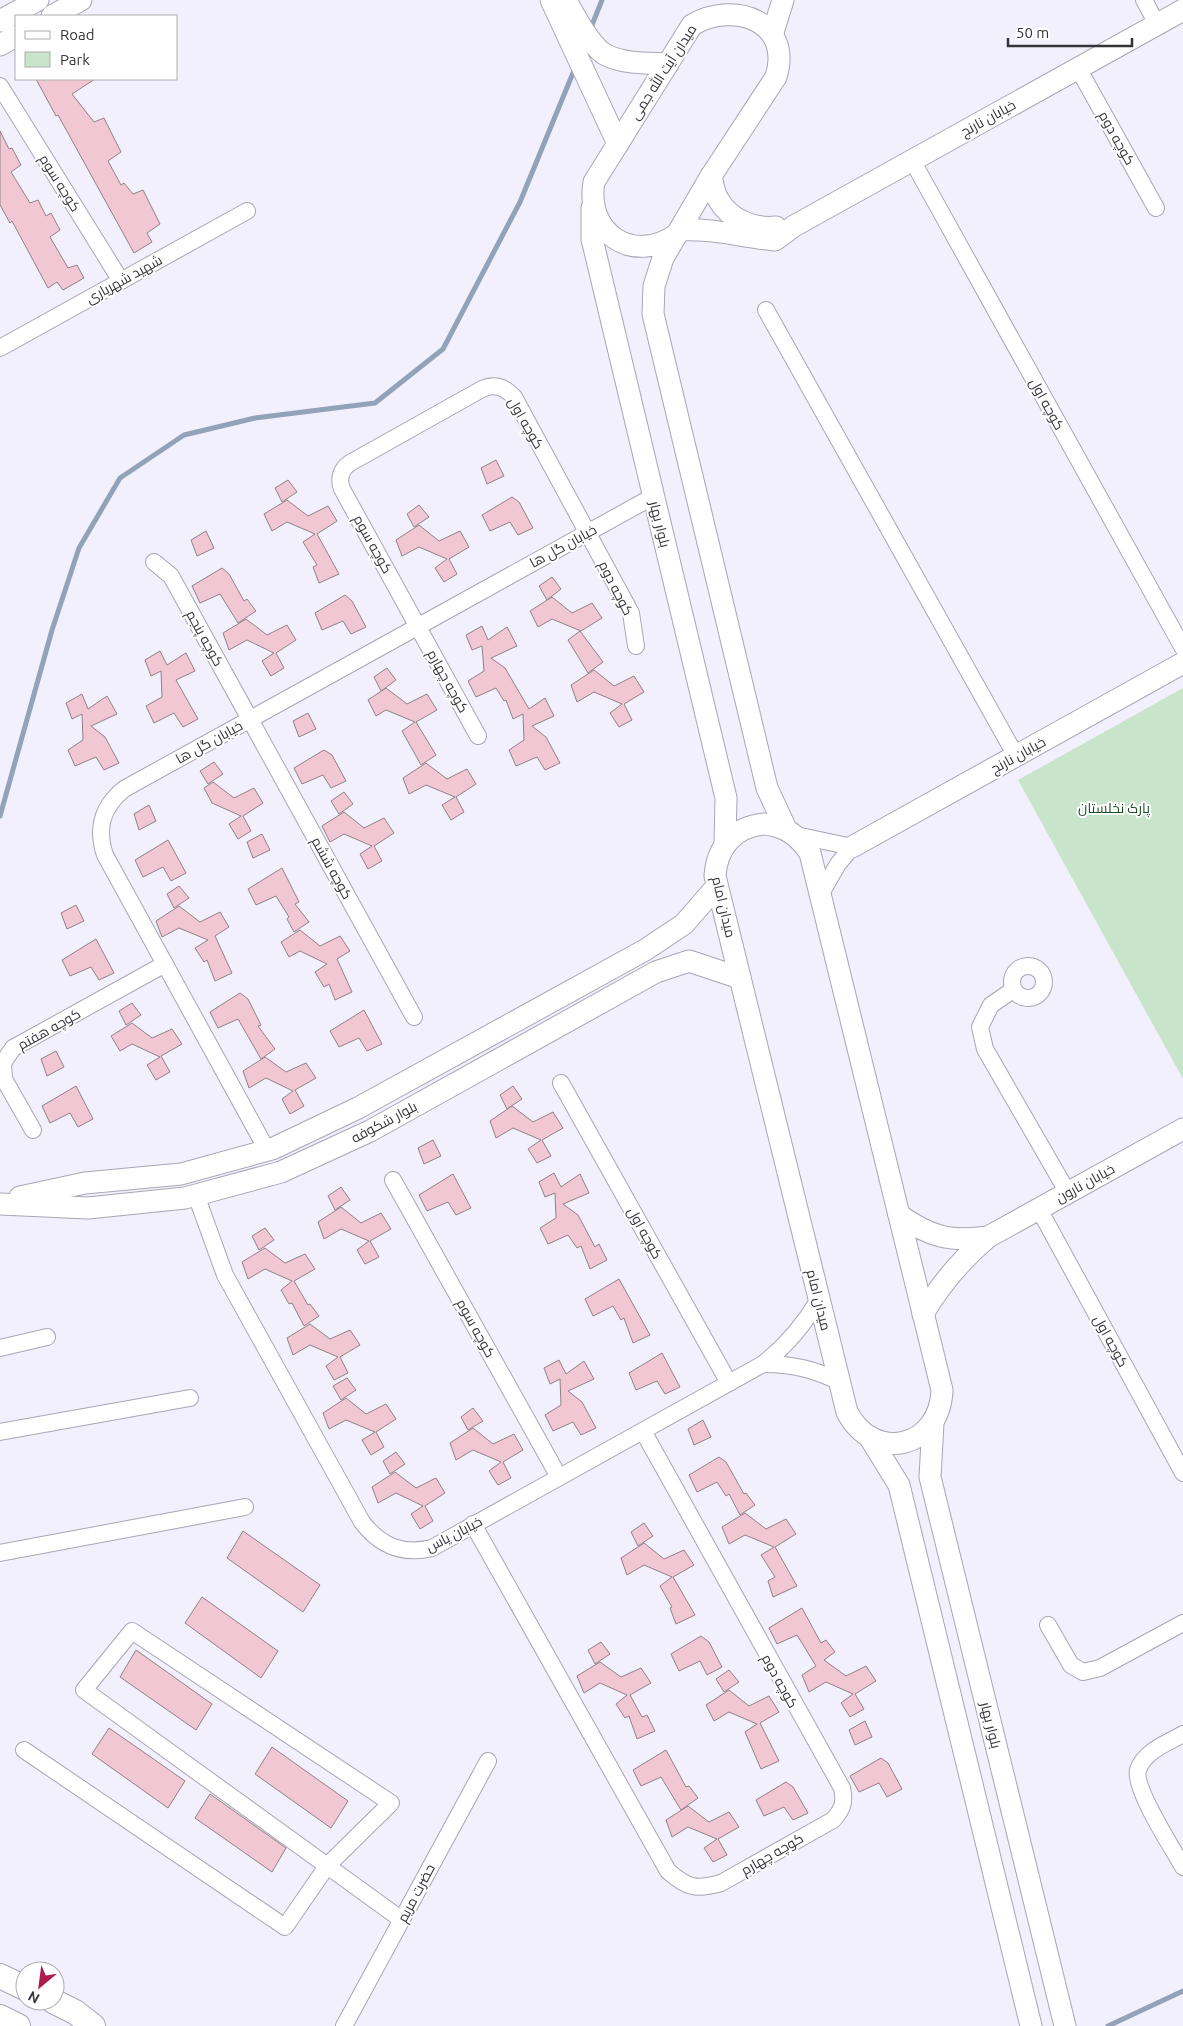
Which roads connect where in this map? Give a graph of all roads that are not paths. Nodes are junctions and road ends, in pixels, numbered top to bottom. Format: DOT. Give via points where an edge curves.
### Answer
graph roads {
  1 [pos="38,0"];
  2 [pos="81,0"];
  3 [pos="551,0"];
  4 [pos="566,0"];
  5 [pos="784,0"];
  6 [pos="1144,0"];
  7 [pos="739,4"];
  8 [pos="1183,10"];
  9 [pos="54,15"];
  10 [pos="0,21"];
  11 [pos="1157,24"];
  12 [pos="773,32"];
  13 [pos="576,36"];
  14 [pos="15,37"];
  15 [pos="0,45"];
  16 [pos="668,64"];
  17 [pos="1078,68"];
  18 [pos="0,86"];
  19 [pos="618,144"];
  20 [pos="912,160"];
  21 [pos="711,176"];
  22 [pos="592,205"];
  23 [pos="1156,208"];
  24 [pos="247,211"];
  25 [pos="794,226"];
  26 [pos="679,232"];
  27 [pos="121,281"];
  28 [pos="766,310"];
  29 [pos="0,348"];
  30 [pos="350,463"];
  31 [pos="654,496"];
  32 [pos="587,532"];
  33 [pos="154,562"];
  34 [pos="418,626"];
  35 [pos="636,646"];
  36 [pos="1183,648"];
  37 [pos="1183,663"];
  38 [pos="250,719"];
  39 [pos="478,736"];
  40 [pos="1016,756"];
  41 [pos="791,832"];
  42 [pos="725,844"];
  43 [pos="852,846"];
  44 [pos="717,886"];
  45 [pos="820,895"];
  46 [pos="165,964"];
  47 [pos="740,978"];
  48 [pos="1013,990"];
  49 [pos="414,1017"];
  50 [pos="561,1083"];
  51 [pos="1183,1129"];
  52 [pos="33,1130"];
  53 [pos="267,1150"];
  54 [pos="393,1180"];
  55 [pos="1068,1193"];
  56 [pos="196,1196"];
  57 [pos="0,1203"];
  58 [pos="1039,1209"];
  59 [pos="899,1215"];
  60 [pos="988,1238"];
  61 [pos="819,1299"];
  62 [pos="923,1314"];
  63 [pos="46,1337"];
  64 [pos="0,1348"];
  65 [pos="763,1364"];
  66 [pos="840,1382"];
  67 [pos="728,1383"];
  68 [pos="190,1398"];
  69 [pos="933,1423"];
  70 [pos="643,1431"];
  71 [pos="0,1432"];
  72 [pos="870,1438"];
  73 [pos="1183,1473"];
  74 [pos="560,1477"];
  75 [pos="245,1507"];
  76 [pos="473,1524"];
  77 [pos="0,1553"];
  78 [pos="1183,1623"];
  79 [pos="1048,1625"];
  80 [pos="1183,1734"];
  81 [pos="24,1750"];
  82 [pos="488,1761"];
  83 [pos="327,1866"];
  84 [pos="1183,1867"];
  85 [pos="402,1920"];
  86 [pos="0,1976"];
  87 [pos="15,1983"];
  88 [pos="65,2007"];
  89 [pos="0,2017"];
  90 [pos="18,2026"];
  91 [pos="93,2026"];
  92 [pos="344,2026"];
  93 [pos="1031,2026"];
  94 [pos="1065,2026"];
  1 -- 10 [label="street"];
  2 -- 9 [label="street"];
  3 -- 13 [label="street"];
  4 -- 13 [label="street"];
  5 -- 12 [label="street"];
  6 -- 11 [label="street"];
  7 -- 12 [label="street, میدان آیت الله جمی"];
  7 -- 16 [label="street, میدان آیت الله جمی" via="701,16 692,24"];
  8 -- 11 [label="street, خیابان نارنج"];
  11 -- 17 [label="street, خیابان نارنج"];
  12 -- 21 [label="street" via="780,54 776,77"];
  13 -- 16 [label="street" via="595,45 604,54 639,63"];
  13 -- 19 [label="street" via="584,70"];
  14 -- 15 [label="street"];
  16 -- 19 [label="street, میدان آیت الله جمی"];
  17 -- 20 [label="street, خیابان نارنج"];
  17 -- 23 [label="street, کوچه دوم"];
  18 -- 27 [label="street, کوچه سوم"];
  19 -- 22 [label="street, میدان آیت الله جمی" via="594,182"];
  20 -- 25 [label="street, خیابان نارنج"];
  20 -- 36 [label="street, کوچه اول"];
  21 -- 25 [label="street" via="718,199 735,218 765,229"];
  21 -- 26 [label="street"];
  22 -- 26 [label="street" via="596,217 611,236 632,246 656,245"];
  22 -- 31 [label="street, بلوار بهار" via="592,239"];
  24 -- 27 [label="street, شهید شهریاری"];
  25 -- 26 [label="street, خیابان نارنج" via="775,240 702,229"];
  26 -- 41 [label="street" via="654,286 653,314 767,788"];
  27 -- 29 [label="street, شهید شهریاری"];
  28 -- 40 [label="street"];
  30 -- 32 [label="street, کوچه اول" via="482,389 502,387 514,397"];
  30 -- 34 [label="street, کوچه سوم" via="342,472 341,485"];
  31 -- 32 [label="street, خیابان گل ها"];
  31 -- 42 [label="street, بلوار بهار" via="726,798"];
  32 -- 34 [label="street, خیابان گل ها"];
  32 -- 35 [label="street, کوچه دوم" via="631,613"];
  33 -- 38 [label="street, کوچه پنجم" via="171,576"];
  34 -- 38 [label="street, خیابان گل ها"];
  34 -- 39 [label="street, کوچه چهارم"];
  37 -- 40 [label="street, خیابان نارنج"];
  38 -- 46 [label="street, خیابان گل ها" via="124,789 114,797 102,818 100,837 105,855"];
  38 -- 49 [label="street, کوچه ششم"];
  40 -- 43 [label="street, خیابان نارنج"];
  41 -- 42 [label="street, میدان امام" via="775,825 753,825 742,829"];
  41 -- 43 [label="street"];
  41 -- 45 [label="street" via="810,853"];
  42 -- 44 [label="street, میدان امام" via="716,864"];
  43 -- 45 [label="street"];
  44 -- 47 [label="street, میدان امام"];
  44 -- 53 [label="street, بلوار شکوفه" via="684,924 645,950 358,1108"];
  45 -- 59 [label="street"];
  46 -- 52 [label="street, کوچه هفتم" via="13,1048 3,1063 4,1079"];
  46 -- 53 [label="street, خیابان گل ها"];
  47 -- 56 [label="street, بلوار شکوفه" via="689,961 656,972 370,1130 281,1172"];
  47 -- 61 [label="street, میدان امام"];
  48 -- 55 [label="street" via="991,1005 980,1027 985,1049"];
  50 -- 67 [label="street, کوچه اول"];
  51 -- 55 [label="street, خیابان نارون"];
  53 -- 57 [label="street, بلوار شکوفه" via="181,1174 85,1183"];
  54 -- 74 [label="street, کوچه سوم"];
  55 -- 58 [label="street, خیابان نارون"];
  56 -- 57 [label="street, بلوار شکوفه" via="88,1208"];
  56 -- 76 [label="street, خیابان یاس" via="224,1275 370,1533 393,1548 419,1551 432,1548"];
  58 -- 60 [label="street, خیابان نارون"];
  58 -- 73 [label="street, کوچه اول"];
  59 -- 60 [label="street" via="918,1229 941,1237 964,1240"];
  59 -- 62 [label="street"];
  60 -- 62 [label="street, خیابان نارون" via="962,1259 940,1285"];
  61 -- 65 [label="street, خیابان یاس" via="786,1346"];
  61 -- 66 [label="street, میدان امام"];
  62 -- 69 [label="street" via="942,1390 940,1407"];
  63 -- 64 [label="street"];
  65 -- 66 [label="street" via="790,1364 816,1370"];
  65 -- 67 [label="street, خیابان یاس"];
  66 -- 72 [label="street, میدان امام" via="852,1423"];
  67 -- 70 [label="street, خیابان یاس"];
  68 -- 71 [label="street"];
  69 -- 72 [label="street, میدان امام" via="925,1432 905,1442 893,1444"];
  69 -- 94 [label="street, بلوار بهار" via="930,1477"];
  70 -- 74 [label="street, خیابان یاس"];
  70 -- 76 [label="street, کوچه چهارم" via="842,1788 845,1800 833,1820 721,1883 702,1888 683,1884 668,1871"];
  72 -- 93 [label="street" via="899,1485"];
  74 -- 76 [label="street, خیابان یاس"];
  75 -- 77 [label="street"];
  78 -- 79 [label="street" via="1100,1668 1083,1672 1070,1665"];
  80 -- 84 [label="street" via="1150,1753 1138,1770 1139,1788"];
  81 -- 83 [label="street" via="285,1927"];
  82 -- 85 [label="street, حضرت مریم"];
  83 -- 83 [label="street" via="84,1690 132,1631 390,1803"];
  83 -- 85 [label="street"];
  85 -- 92 [label="street, حضرت مریم"];
  86 -- 87 [label="main road"];
  88 -- 91 [label="main road"];
  89 -- 90 [label="main road"];
}
